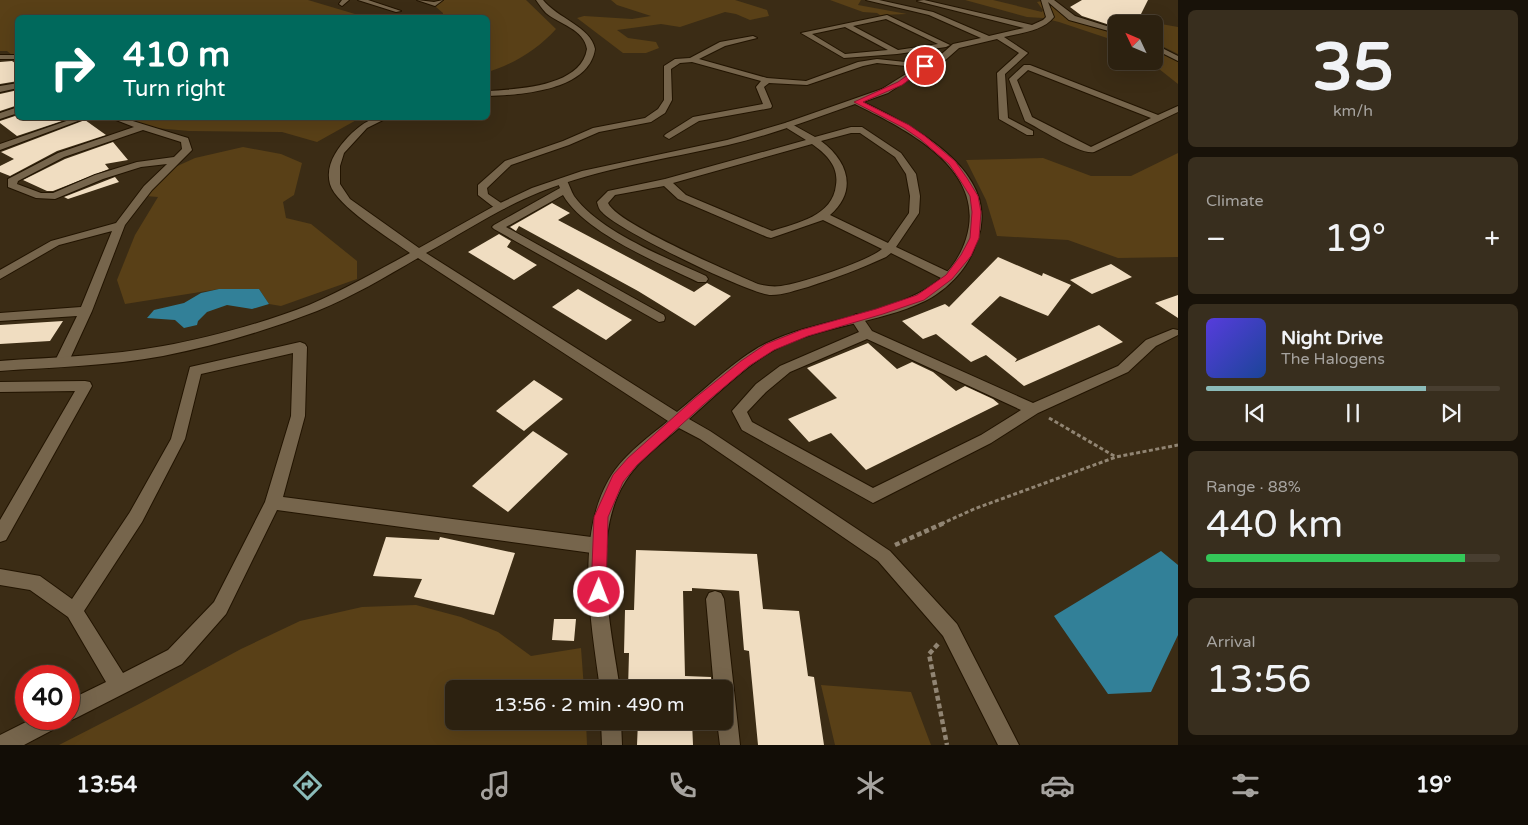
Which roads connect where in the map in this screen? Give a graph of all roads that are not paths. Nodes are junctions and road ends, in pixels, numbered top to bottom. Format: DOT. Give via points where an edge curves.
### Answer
graph roads {
  1 [pos="361,0"];
  2 [pos="420,0"];
  3 [pos="440,0"];
  4 [pos="540,0"];
  5 [pos="869,0"];
  6 [pos="914,0"];
  7 [pos="1044,0"];
  8 [pos="1050,0"];
  9 [pos="398,11"];
  10 [pos="846,25"];
  11 [pos="1032,28"];
  12 [pos="1108,29"];
  13 [pos="991,37"];
  14 [pos="753,38"];
  15 [pos="946,45"];
  16 [pos="956,46"];
  17 [pos="1163,51"];
  18 [pos="898,52"];
  19 [pos="0,57"];
  20 [pos="15,57"];
  21 [pos="1178,59"];
  22 [pos="692,60"];
  23 [pos="925,66"];
  24 [pos="767,80"];
  25 [pos="15,85"];
  26 [pos="0,89"];
  27 [pos="490,94"];
  28 [pos="857,102"];
  29 [pos="1178,110"];
  30 [pos="15,111"];
  31 [pos="0,116"];
  32 [pos="1158,118"];
  33 [pos="76,120"];
  34 [pos="122,120"];
  35 [pos="378,120"];
  36 [pos="788,125"];
  37 [pos="142,127"];
  38 [pos="1030,133"];
  39 [pos="669,136"];
  40 [pos="813,142"];
  41 [pos="0,147"];
  42 [pos="175,160"];
  43 [pos="666,182"];
  44 [pos="563,185"];
  45 [pos="500,207"];
  46 [pos="823,216"];
  47 [pos="120,225"];
  48 [pos="890,248"];
  49 [pos="418,253"];
  50 [pos="0,275"];
  51 [pos="949,277"];
  52 [pos="702,279"];
  53 [pos="86,311"];
  54 [pos="0,317"];
  55 [pos="659,318"];
  56 [pos="856,318"];
  57 [pos="1173,333"];
  58 [pos="867,334"];
  59 [pos="62,361"];
  60 [pos="0,366"];
  61 [pos="0,387"];
  62 [pos="1033,409"];
  63 [pos="678,420"];
  64 [pos="273,503"];
  65 [pos="0,535"];
  66 [pos="599,546"];
  67 [pos="0,577"];
  68 [pos="715,599"];
  69 [pos="74,611"];
  70 [pos="609,680"];
  71 [pos="119,685"];
  72 [pos="80,705"];
  73 [pos="31,730"];
  74 [pos="611,730"];
  75 [pos="2,745"];
  76 [pos="612,745"];
  77 [pos="730,745"];
  78 [pos="1009,745"];
  1 -- 9 [label="street"];
  2 -- 3 [label="street" via="435,4"];
  4 -- 27 [label="street" via="548,11 588,40 591,48 587,62 578,72 562,81"];
  5 -- 13 [label="street" via="931,13"];
  6 -- 11 [label="street"];
  7 -- 11 [label="street" via="1050,17"];
  8 -- 12 [label="street" via="1072,18"];
  10 -- 15 [label="street" via="887,17"];
  10 -- 18 [label="street"];
  10 -- 18 [label="street" via="805,33 844,56"];
  11 -- 13 [label="street"];
  13 -- 16 [label="street"];
  13 -- 38 [label="street" via="1024,53 1001,73 1004,119"];
  14 -- 22 [label="street" via="723,44"];
  15 -- 16 [label="street"];
  15 -- 18 [label="street"];
  16 -- 23 [label="street" via="939,61"];
  17 -- 21 [label="street"];
  19 -- 20 [label="street"];
  22 -- 24 [label="street"];
  22 -- 45 [label="street" via="678,60 667,68 668,100 662,112 648,120 596,130 508,162 482,188 483,195"];
  23 -- 24 [label="street" via="877,61 807,83"];
  23 -- 28 [label="street" via="900,83"];
  24 -- 39 [label="street" via="760,87 768,106 696,119"];
  25 -- 26 [label="street"];
  28 -- 36 [label="street"];
  28 -- 51 [label="street" via="907,127 940,150 974,196 977,212 975,238"];
  29 -- 32 [label="street"];
  30 -- 31 [label="street"];
  32 -- 32 [label="street" via="1091,150 1028,119 1013,79 1027,67"];
  33 -- 41 [label="street"];
  34 -- 37 [label="street"];
  35 -- 49 [label="street" via="364,126 339,152 335,184 346,201"];
  36 -- 40 [label="street"];
  36 -- 44 [label="street" via="729,142 611,167"];
  37 -- 42 [label="street" via="185,140 187,150"];
  37 -- 42 [label="street" via="61,155 13,180 12,185 40,196 54,196 140,164"];
  40 -- 43 [label="street"];
  40 -- 46 [label="street" via="830,154 842,173 843,191 836,204"];
  40 -- 48 [label="street" via="862,130 898,155 911,174 914,213"];
  42 -- 47 [label="street" via="148,188"];
  43 -- 46 [label="street" via="682,197 771,235"];
  43 -- 48 [label="street" via="612,193 602,202 606,211 636,230 754,287 783,290 844,272 882,255"];
  44 -- 45 [label="street"];
  44 -- 52 [label="street" via="591,220 621,239"];
  44 -- 55 [label="street" via="498,227"];
  45 -- 49 [label="street"];
  46 -- 48 [label="street"];
  47 -- 50 [label="street" via="55,243"];
  47 -- 53 [label="street"];
  48 -- 51 [label="street"];
  49 -- 59 [label="street" via="339,296 242,331 163,351"];
  49 -- 63 [label="street"];
  51 -- 56 [label="street" via="920,298"];
  53 -- 54 [label="street"];
  53 -- 59 [label="street"];
  56 -- 58 [label="street"];
  56 -- 63 [label="street" via="770,347"];
  57 -- 62 [label="street" via="1152,343 1123,369"];
  58 -- 62 [label="street"];
  58 -- 62 [label="street" via="785,368 739,411 747,426 873,496 986,440"];
  59 -- 60 [label="street"];
  61 -- 65 [label="street" via="86,386"];
  63 -- 66 [label="street" via="618,479 601,517"];
  63 -- 78 [label="street" via="884,556 950,630"];
  64 -- 66 [label="street"];
  64 -- 69 [label="street" via="298,416 300,347 195,370 178,439 136,517"];
  64 -- 71 [label="street" via="220,608 175,657"];
  66 -- 70 [label="street" via="599,607"];
  67 -- 69 [label="street" via="34,582"];
  68 -- 77 [label="street"];
  69 -- 71 [label="street"];
  71 -- 72 [label="street"];
  73 -- 75 [label="street"];
  74 -- 76 [label="street"];
}
